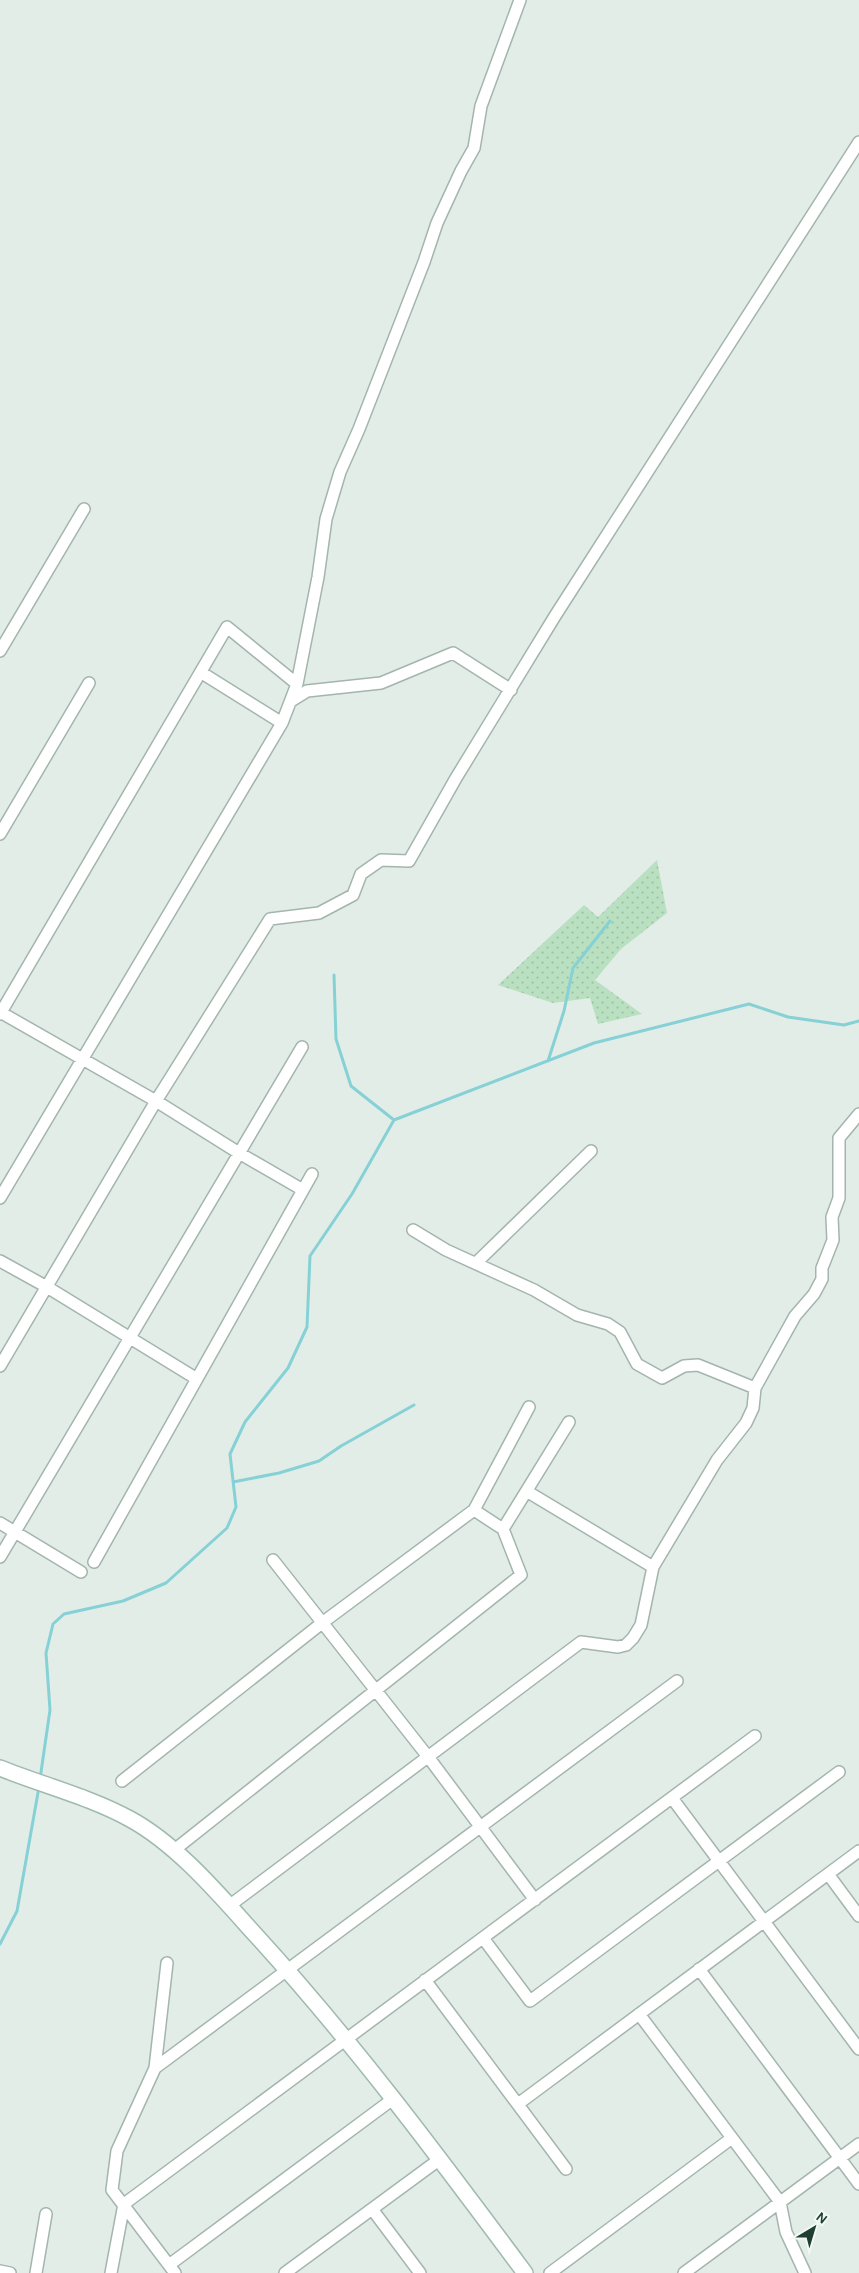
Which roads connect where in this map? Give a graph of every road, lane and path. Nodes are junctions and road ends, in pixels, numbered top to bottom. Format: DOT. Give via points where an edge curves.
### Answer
graph roads {
  1 [pos="520,0"];
  2 [pos="859,142"];
  3 [pos="84,509"];
  4 [pos="0,651"];
  5 [pos="202,673"];
  6 [pos="89,683"];
  7 [pos="297,684"];
  8 [pos="511,690"];
  9 [pos="291,701"];
  10 [pos="282,723"];
  11 [pos="0,834"];
  12 [pos="0,1012"];
  13 [pos="302,1046"];
  14 [pos="82,1057"];
  15 [pos="156,1101"];
  16 [pos="859,1114"];
  17 [pos="591,1151"];
  18 [pos="238,1153"];
  19 [pos="312,1174"];
  20 [pos="303,1190"];
  21 [pos="0,1198"];
  22 [pos="413,1230"];
  23 [pos="0,1261"];
  24 [pos="476,1263"];
  25 [pos="47,1287"];
  26 [pos="129,1339"];
  27 [pos="0,1366"];
  28 [pos="197,1379"];
  29 [pos="755,1388"];
  30 [pos="528,1407"];
  31 [pos="569,1422"];
  32 [pos="528,1492"];
  33 [pos="474,1510"];
  34 [pos="0,1523"];
  35 [pos="504,1529"];
  36 [pos="15,1532"];
  37 [pos="0,1557"];
  38 [pos="273,1560"];
  39 [pos="94,1562"];
  40 [pos="654,1567"];
  41 [pos="81,1572"];
  42 [pos="322,1623"];
  43 [pos="677,1681"];
  44 [pos="375,1689"];
  45 [pos="755,1736"];
  46 [pos="429,1758"];
  47 [pos="0,1768"];
  48 [pos="839,1772"];
  49 [pos="122,1781"];
  50 [pos="672,1798"];
  51 [pos="480,1827"];
  52 [pos="173,1850"];
  53 [pos="859,1851"];
  54 [pos="719,1861"];
  55 [pos="828,1874"];
  56 [pos="534,1900"];
  57 [pos="229,1906"];
  58 [pos="859,1916"];
  59 [pos="764,1921"];
  60 [pos="483,1938"];
  61 [pos="167,1963"];
  62 [pos="699,1969"];
  63 [pos="288,1970"];
  64 [pos="425,1980"];
  65 [pos="639,2014"];
  66 [pos="346,2039"];
  67 [pos="859,2049"];
  68 [pos="155,2068"];
  69 [pos="393,2099"];
  70 [pos="518,2104"];
  71 [pos="732,2138"];
  72 [pos="859,2144"];
  73 [pos="840,2158"];
  74 [pos="440,2159"];
  75 [pos="566,2169"];
  76 [pos="859,2184"];
  77 [pos="780,2202"];
  78 [pos="124,2204"];
  79 [pos="372,2209"];
  80 [pos="46,2214"];
  81 [pos="172,2269"];
  82 [pos="0,2271"];
  83 [pos="10,2273"];
  84 [pos="36,2273"];
  85 [pos="111,2273"];
  86 [pos="285,2273"];
  87 [pos="420,2273"];
  88 [pos="525,2273"];
  89 [pos="550,2273"];
  90 [pos="684,2273"];
  91 [pos="805,2273"];
  1 -- 7 [label="street" via="482,106 474,148 436,223 424,262 340,472 326,519"];
  2 -- 8 [label="street" via="555,616"];
  3 -- 4 [label="street"];
  5 -- 7 [label="street" via="227,627"];
  5 -- 10 [label="street"];
  5 -- 12 [label="street"];
  6 -- 11 [label="street"];
  7 -- 9 [label="street"];
  8 -- 9 [label="street" via="453,653 381,683 307,691"];
  8 -- 15 [label="street" via="409,861 381,860 360,874 353,895 319,913 270,919"];
  9 -- 10 [label="street"];
  10 -- 14 [label="street"];
  12 -- 14 [label="street"];
  13 -- 18 [label="street"];
  14 -- 15 [label="street"];
  14 -- 21 [label="street"];
  15 -- 18 [label="street"];
  15 -- 25 [label="street"];
  16 -- 29 [label="street" via="839,1138 839,1198 832,1217 833,1240 822,1268 822,1279 795,1316"];
  17 -- 24 [label="street"];
  18 -- 20 [label="street"];
  18 -- 26 [label="street"];
  19 -- 20 [label="street"];
  20 -- 28 [label="street"];
  22 -- 24 [label="street"];
  23 -- 25 [label="street"];
  24 -- 29 [label="street" via="534,1290 577,1316 608,1324 620,1332 637,1364 662,1378 684,1366 698,1365"];
  25 -- 26 [label="street"];
  25 -- 27 [label="street"];
  26 -- 28 [label="street"];
  26 -- 36 [label="street"];
  28 -- 39 [label="street"];
  29 -- 40 [label="street" via="753,1408 746,1423 717,1460"];
  30 -- 33 [label="street"];
  31 -- 32 [label="street"];
  32 -- 35 [label="street"];
  32 -- 40 [label="street"];
  33 -- 35 [label="street"];
  33 -- 42 [label="street"];
  34 -- 36 [label="street"];
  35 -- 44 [label="street" via="521,1575"];
  36 -- 37 [label="street"];
  36 -- 41 [label="street"];
  38 -- 42 [label="street"];
  40 -- 46 [label="street" via="641,1625 626,1645 618,1648 580,1642"];
  42 -- 44 [label="street"];
  42 -- 49 [label="street"];
  43 -- 51 [label="street"];
  44 -- 46 [label="street"];
  44 -- 52 [label="street"];
  45 -- 50 [label="street"];
  46 -- 51 [label="street"];
  46 -- 57 [label="street"];
  47 -- 52 [label="main road" via="130,1819"];
  48 -- 54 [label="street"];
  50 -- 54 [label="street"];
  50 -- 56 [label="street"];
  51 -- 56 [label="street"];
  51 -- 63 [label="street"];
  52 -- 57 [label="main road"];
  53 -- 55 [label="street"];
  54 -- 59 [label="street"];
  54 -- 60 [label="street" via="530,2001"];
  55 -- 58 [label="street"];
  55 -- 59 [label="street"];
  56 -- 60 [label="street"];
  57 -- 63 [label="main road"];
  59 -- 62 [label="street"];
  59 -- 67 [label="street"];
  60 -- 64 [label="street"];
  61 -- 68 [label="street"];
  62 -- 65 [label="street"];
  62 -- 73 [label="street"];
  63 -- 66 [label="main road"];
  63 -- 68 [label="street"];
  64 -- 66 [label="street"];
  64 -- 70 [label="street"];
  65 -- 70 [label="street"];
  65 -- 71 [label="street"];
  66 -- 69 [label="main road"];
  66 -- 78 [label="street"];
  68 -- 78 [label="street" via="117,2151 112,2190"];
  69 -- 74 [label="main road"];
  69 -- 81 [label="street"];
  70 -- 75 [label="street"];
  71 -- 77 [label="street"];
  71 -- 89 [label="street"];
  72 -- 73 [label="street"];
  73 -- 76 [label="street"];
  73 -- 77 [label="street"];
  74 -- 79 [label="street"];
  74 -- 88 [label="main road"];
  77 -- 90 [label="street"];
  77 -- 91 [label="street" via="786,2232"];
  78 -- 81 [label="street"];
  78 -- 85 [label="street"];
  79 -- 86 [label="street"];
  79 -- 87 [label="street"];
  80 -- 84 [label="street"];
  82 -- 83 [label="street"];
}
